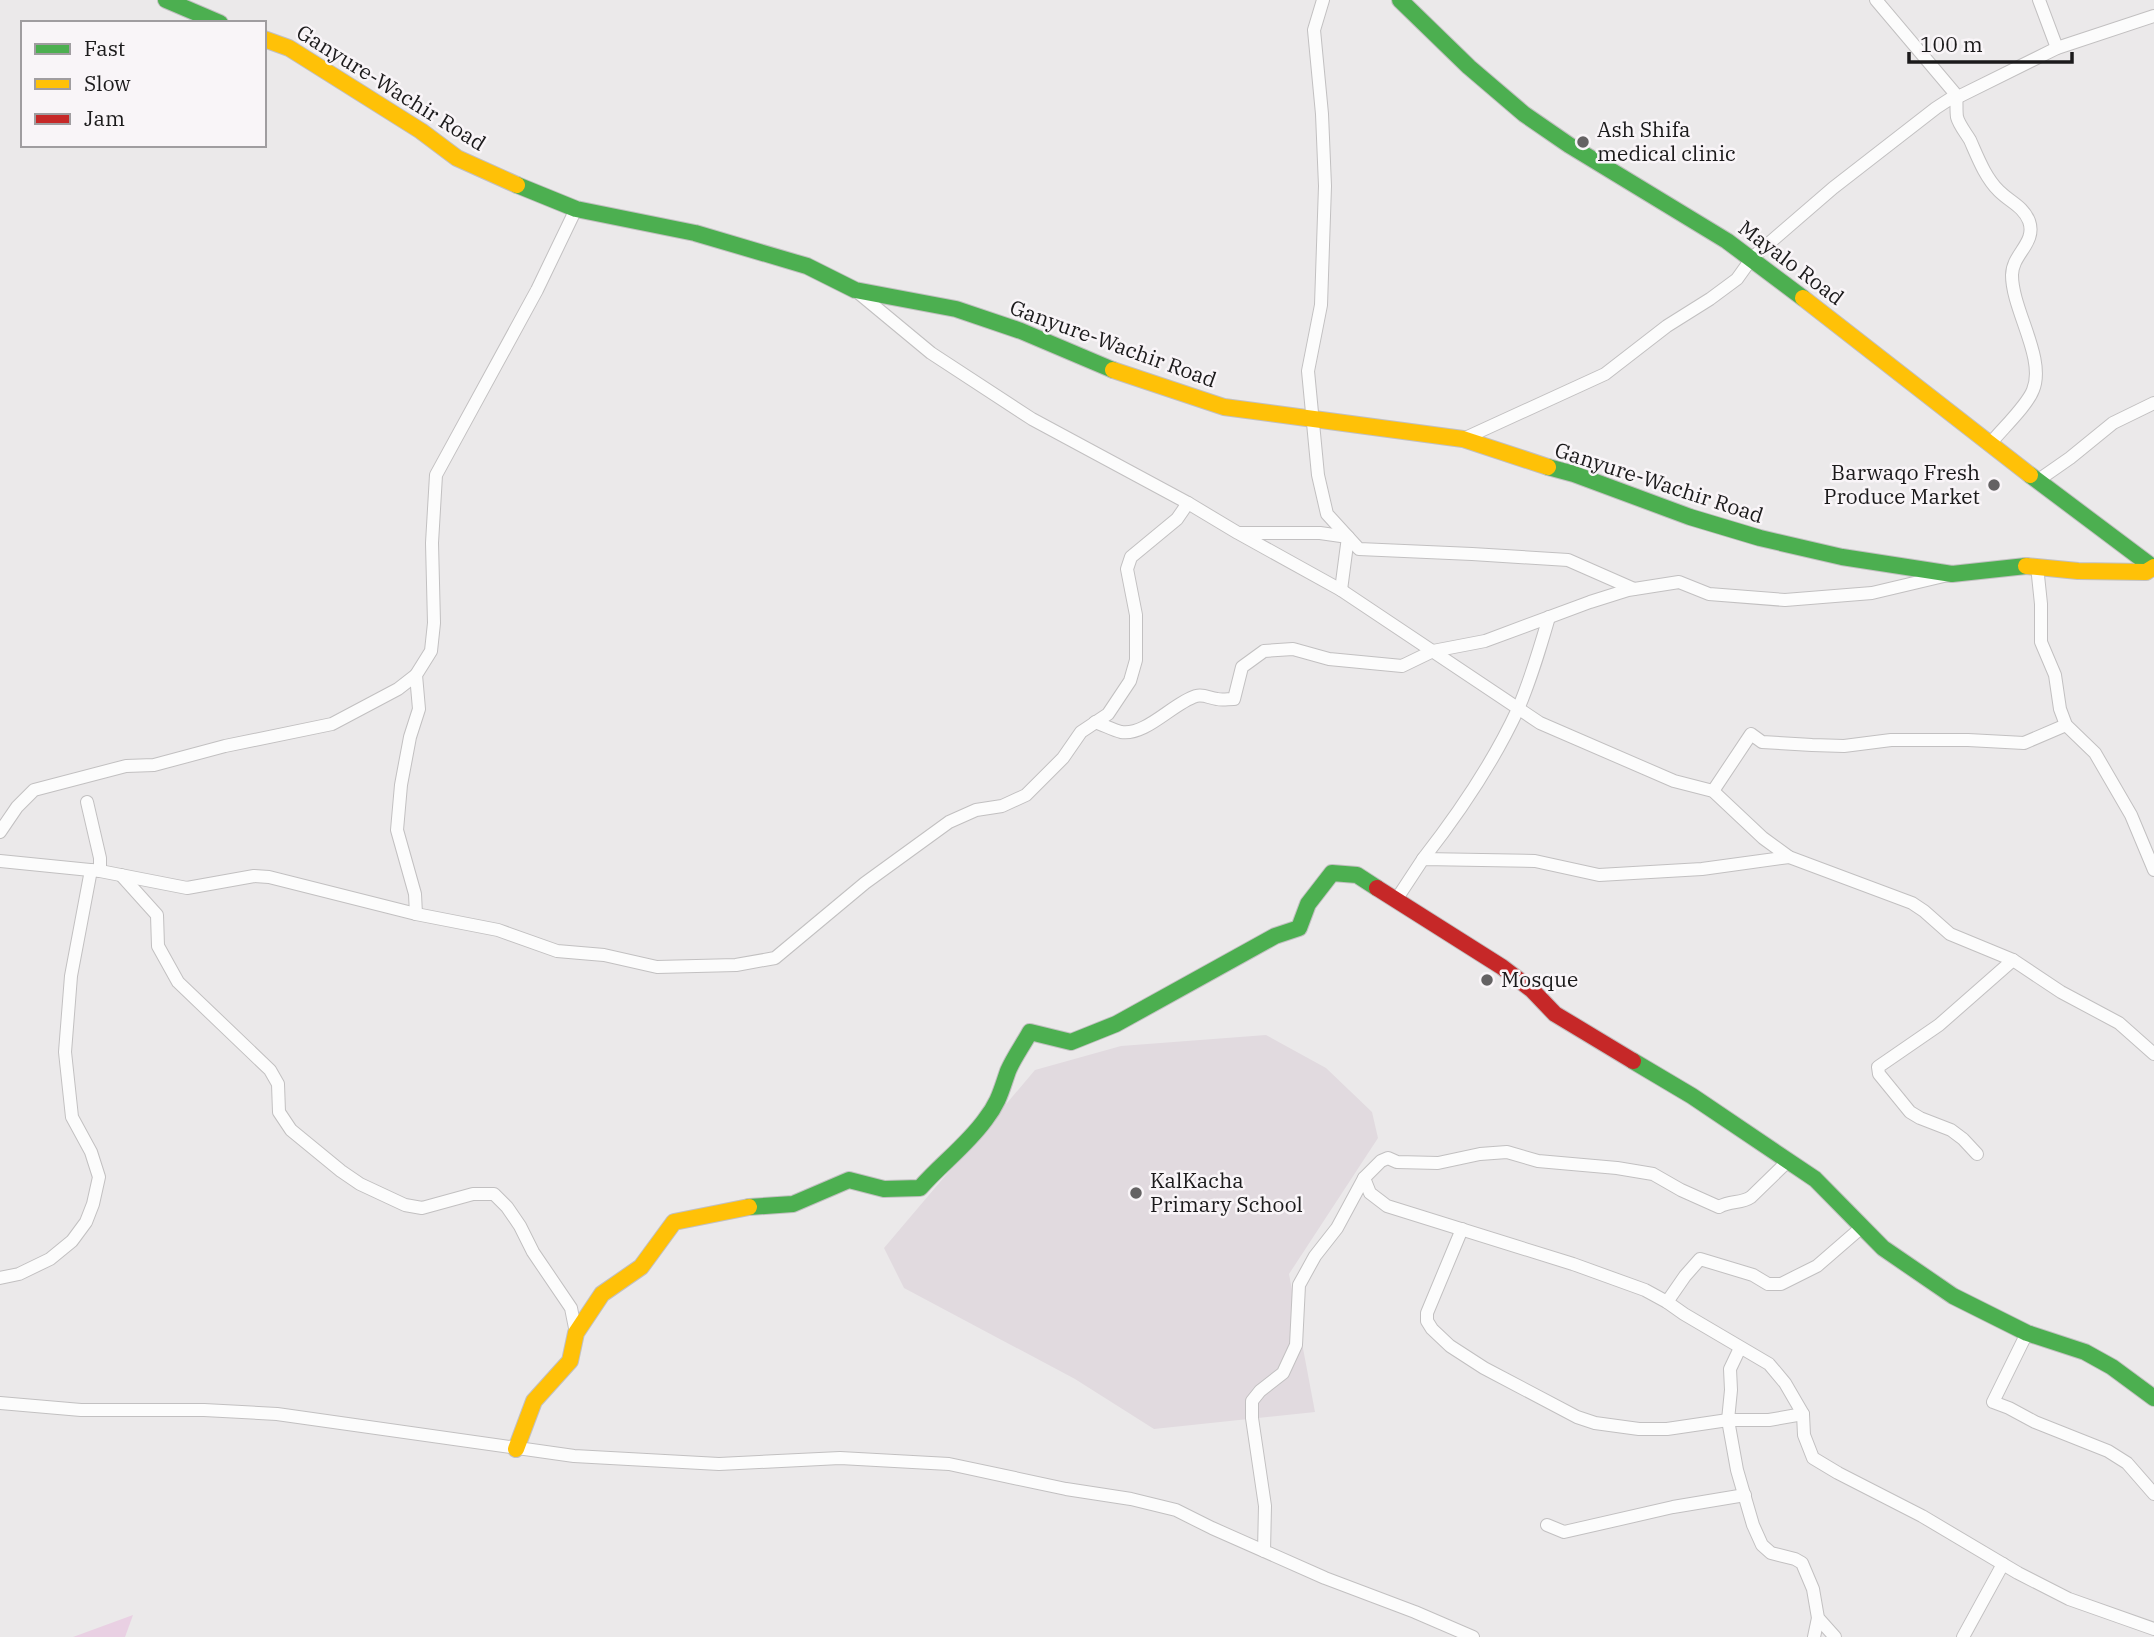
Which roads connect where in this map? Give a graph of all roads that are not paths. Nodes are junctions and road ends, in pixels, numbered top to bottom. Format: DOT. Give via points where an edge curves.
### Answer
graph roads {
  1 [pos="166,0"];
  2 [pos="1322,0"];
  3 [pos="1400,0"];
  4 [pos="1876,0"];
  5 [pos="2039,0"];
  6 [pos="2154,16"];
  7 [pos="215,21"];
  8 [pos="266,40"];
  9 [pos="2057,48"];
  10 [pos="1956,95"];
  11 [pos="576,209"];
  12 [pos="1752,258"];
  13 [pos="855,290"];
  14 [pos="2154,404"];
  15 [pos="1313,419"];
  16 [pos="1463,439"];
  17 [pos="1990,444"];
  18 [pos="2037,481"];
  19 [pos="1188,503"];
  20 [pos="1238,533"];
  21 [pos="1348,537"];
  22 [pos="2037,566"];
  23 [pos="2154,568"];
  24 [pos="1952,574"];
  25 [pos="1634,589"];
  26 [pos="1341,590"];
  27 [pos="1549,617"];
  28 [pos="1433,652"];
  29 [pos="416,675"];
  30 [pos="1518,709"];
  31 [pos="1096,722"];
  32 [pos="2066,725"];
  33 [pos="1713,791"];
  34 [pos="88,802"];
  35 [pos="0,832"];
  36 [pos="1789,857"];
  37 [pos="1423,859"];
  38 [pos="0,860"];
  39 [pos="95,870"];
  40 [pos="2154,870"];
  41 [pos="121,875"];
  42 [pos="1396,900"];
  43 [pos="416,915"];
  44 [pos="2013,960"];
  45 [pos="2154,1054"];
  46 [pos="1977,1154"];
  47 [pos="1788,1161"];
  48 [pos="1364,1178"];
  49 [pos="1862,1227"];
  50 [pos="1462,1229"];
  51 [pos="0,1278"];
  52 [pos="1667,1302"];
  53 [pos="576,1333"];
  54 [pos="2027,1333"];
  55 [pos="1740,1348"];
  56 [pos="2154,1398"];
  57 [pos="0,1403"];
  58 [pos="1803,1414"];
  59 [pos="1728,1420"];
  60 [pos="516,1449"];
  61 [pos="2154,1494"];
  62 [pos="1745,1495"];
  63 [pos="1547,1525"];
  64 [pos="1264,1551"];
  65 [pos="2003,1564"];
  66 [pos="1818,1618"];
  67 [pos="2154,1629"];
  68 [pos="1473,1637"];
  69 [pos="1814,1637"];
  70 [pos="1835,1637"];
  71 [pos="1963,1637"];
  1 -- 7 [label="street"];
  2 -- 15 [label="street" via="1314,30 1325,186 1321,305 1308,371"];
  3 -- 12 [label="street, Mayalo Road" via="1483,80 1541,126"];
  4 -- 10 [label="street"];
  5 -- 9 [label="street"];
  6 -- 9 [label="street"];
  8 -- 11 [label="street, Ganyure-Wachir Road" via="289,48 457,158"];
  9 -- 10 [label="street"];
  10 -- 12 [label="street" via="1872,157"];
  10 -- 17 [label="street" via="1958,118 1979,164 1999,191 2022,209 2032,235 2012,272 2035,360 2035,382 2033,391"];
  11 -- 13 [label="street, Ganyure-Wachir Road" via="695,233 807,266"];
  11 -- 29 [label="street" via="436,475 433,632 431,651"];
  12 -- 16 [label="street" via="1737,279 1605,374"];
  12 -- 17 [label="street, Mayalo Road"];
  13 -- 15 [label="street, Ganyure-Wachir Road" via="956,310 1224,407"];
  13 -- 19 [label="street" via="931,353 1032,419"];
  14 -- 18 [label="street" via="2113,423"];
  15 -- 16 [label="street, Ganyure-Wachir Road"];
  15 -- 21 [label="street" via="1327,514"];
  16 -- 24 [label="street, Ganyure-Wachir Road" via="1760,538 1842,557"];
  17 -- 18 [label="street, Mayalo Road"];
  18 -- 23 [label="street, Mayalo Road"];
  19 -- 20 [label="street"];
  19 -- 31 [label="street" via="1177,519 1131,557 1127,569 1136,615 1136,660 1130,681 1108,714"];
  20 -- 21 [label="street"];
  20 -- 26 [label="street"];
  21 -- 25 [label="street" via="1359,549 1568,561"];
  21 -- 26 [label="street"];
  22 -- 23 [label="street, Ganyure-Wachir Road" via="2078,571 2146,572"];
  22 -- 24 [label="street, Ganyure-Wachir Road"];
  22 -- 32 [label="street" via="2041,642 2055,675"];
  24 -- 25 [label="street" via="1872,593 1785,600 1709,594 1679,582"];
  25 -- 27 [label="street"];
  26 -- 28 [label="street"];
  27 -- 28 [label="street" via="1485,641"];
  27 -- 30 [label="street"];
  28 -- 30 [label="street"];
  28 -- 31 [label="street" via="1402,666 1329,659 1293,649 1264,651 1242,667 1234,699 1192,697 1132,731"];
  29 -- 35 [label="street" via="332,724 154,765 126,766 34,790"];
  29 -- 43 [label="street" via="419,709 401,785 397,830 415,894"];
  30 -- 33 [label="street" via="1674,781"];
  30 -- 37 [label="street" via="1460,811"];
  31 -- 43 [label="street" via="1081,732 1063,758 1026,795 949,822 865,883 775,958 736,965 657,967 557,951 498,930"];
  32 -- 33 [label="street" via="2024,743 1891,740 1812,745 1762,741 1751,734"];
  32 -- 40 [label="street" via="2095,752 2131,815"];
  33 -- 36 [label="street"];
  34 -- 39 [label="street" via="100,858"];
  36 -- 37 [label="street" via="1702,869 1599,875 1535,861"];
  36 -- 44 [label="street" via="1912,903 1950,934"];
  37 -- 42 [label="street"];
  38 -- 39 [label="street"];
  39 -- 41 [label="street"];
  39 -- 51 [label="street" via="71,976 65,1052 72,1117 99,1177 93,1204 72,1241 50,1259"];
  41 -- 43 [label="street" via="187,888 269,877"];
  41 -- 53 [label="street" via="157,915 158,946 178,982 270,1070 278,1084 279,1112 291,1130 360,1184 405,1205 422,1209 473,1194 494,1194 520,1226 571,1308"];
  42 -- 47 [label="street" via="1502,967 1555,1014 1692,1096"];
  42 -- 53 [label="street" via="1357,875 1332,873 1307,904 1299,928 1275,936 1116,1024 1071,1042 1030,1032 985,1121 920,1188 899,1192 849,1180 793,1204 759,1205 674,1222 641,1267 602,1294"];
  44 -- 45 [label="street" via="2119,1023"];
  44 -- 46 [label="street" via="1939,1026 1878,1067 1910,1112 1951,1130"];
  47 -- 48 [label="street" via="1751,1197 1720,1207 1653,1174 1538,1161 1507,1152 1438,1163 1388,1158"];
  47 -- 49 [label="street" via="1815,1179"];
  48 -- 50 [label="street" via="1370,1193 1387,1206"];
  48 -- 64 [label="street" via="1299,1285 1296,1345 1283,1373 1252,1401 1265,1506"];
  49 -- 52 [label="street" via="1817,1266 1781,1284 1768,1284 1700,1259"];
  49 -- 54 [label="street" via="1883,1248 1952,1296"];
  50 -- 52 [label="street" via="1630,1284"];
  50 -- 59 [label="street" via="1427,1313 1432,1329 1450,1346 1577,1418 1595,1423 1667,1429"];
  52 -- 55 [label="street"];
  53 -- 60 [label="street" via="570,1360 534,1401"];
  54 -- 56 [label="street" via="2085,1352"];
  54 -- 61 [label="street" via="1993,1402 2108,1451"];
  55 -- 58 [label="street" via="1769,1364"];
  55 -- 59 [label="street" via="1730,1369"];
  57 -- 60 [label="street" via="81,1410 277,1414"];
  58 -- 59 [label="street"];
  58 -- 65 [label="street" via="1804,1435 1813,1458"];
  59 -- 62 [label="street"];
  60 -- 64 [label="street" via="574,1457 719,1464 840,1458 949,1464 1177,1510"];
  62 -- 63 [label="street" via="1564,1532"];
  62 -- 66 [label="street" via="1762,1545 1806,1568"];
  64 -- 68 [label="street"];
  65 -- 67 [label="street" via="2069,1599"];
  65 -- 71 [label="street"];
  66 -- 69 [label="street"];
  66 -- 70 [label="street"];
}
